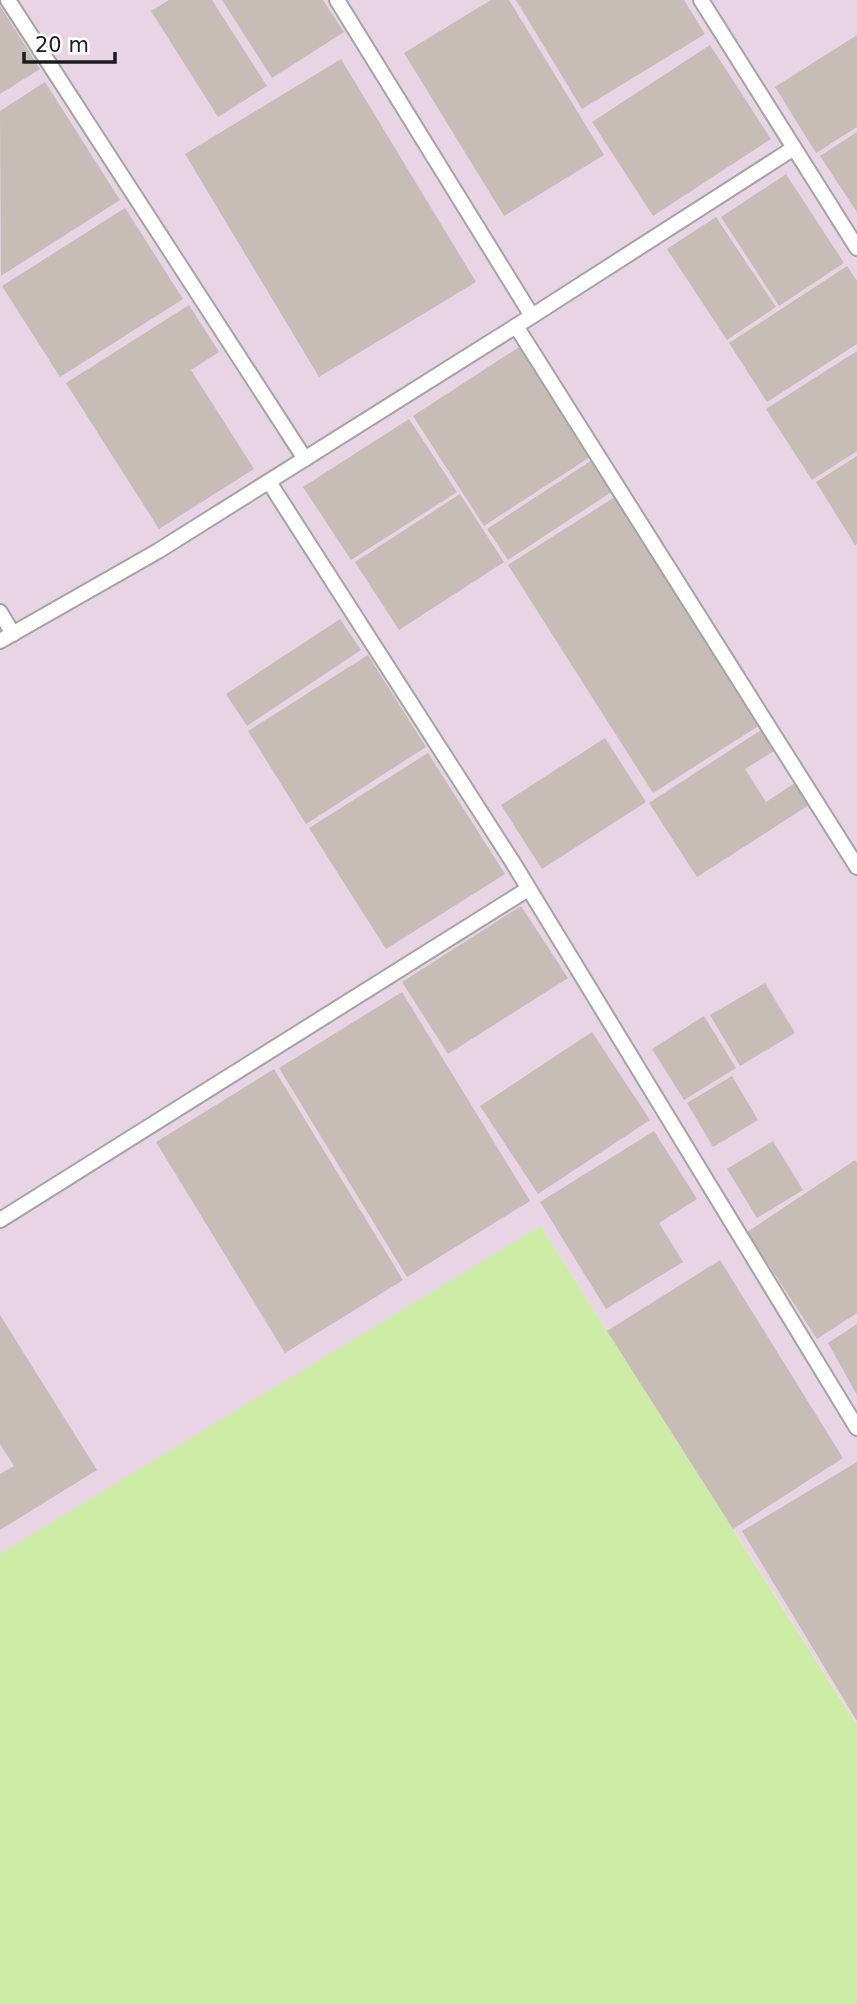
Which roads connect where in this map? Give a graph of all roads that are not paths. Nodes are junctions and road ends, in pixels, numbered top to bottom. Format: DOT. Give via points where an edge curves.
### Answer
graph roads {
  1 [pos="8,0"];
  2 [pos="337,0"];
  3 [pos="701,0"];
  4 [pos="794,148"];
  5 [pos="857,248"];
  6 [pos="532,316"];
  7 [pos="516,326"];
  8 [pos="304,459"];
  9 [pos="270,482"];
  10 [pos="0,612"];
  11 [pos="7,638"];
  12 [pos="857,867"];
  13 [pos="528,888"];
  14 [pos="0,1220"];
  15 [pos="857,1428"];
  1 -- 8 [label="lane"];
  2 -- 6 [label="lane"];
  3 -- 4 [label="lane"];
  4 -- 5 [label="lane"];
  4 -- 6 [label="lane"];
  6 -- 7 [label="lane"];
  7 -- 8 [label="lane"];
  7 -- 12 [label="lane"];
  8 -- 9 [label="lane"];
  9 -- 11 [label="lane"];
  9 -- 13 [label="lane"];
  10 -- 11 [label="lane"];
  13 -- 14 [label="lane"];
  13 -- 15 [label="lane"];
}
